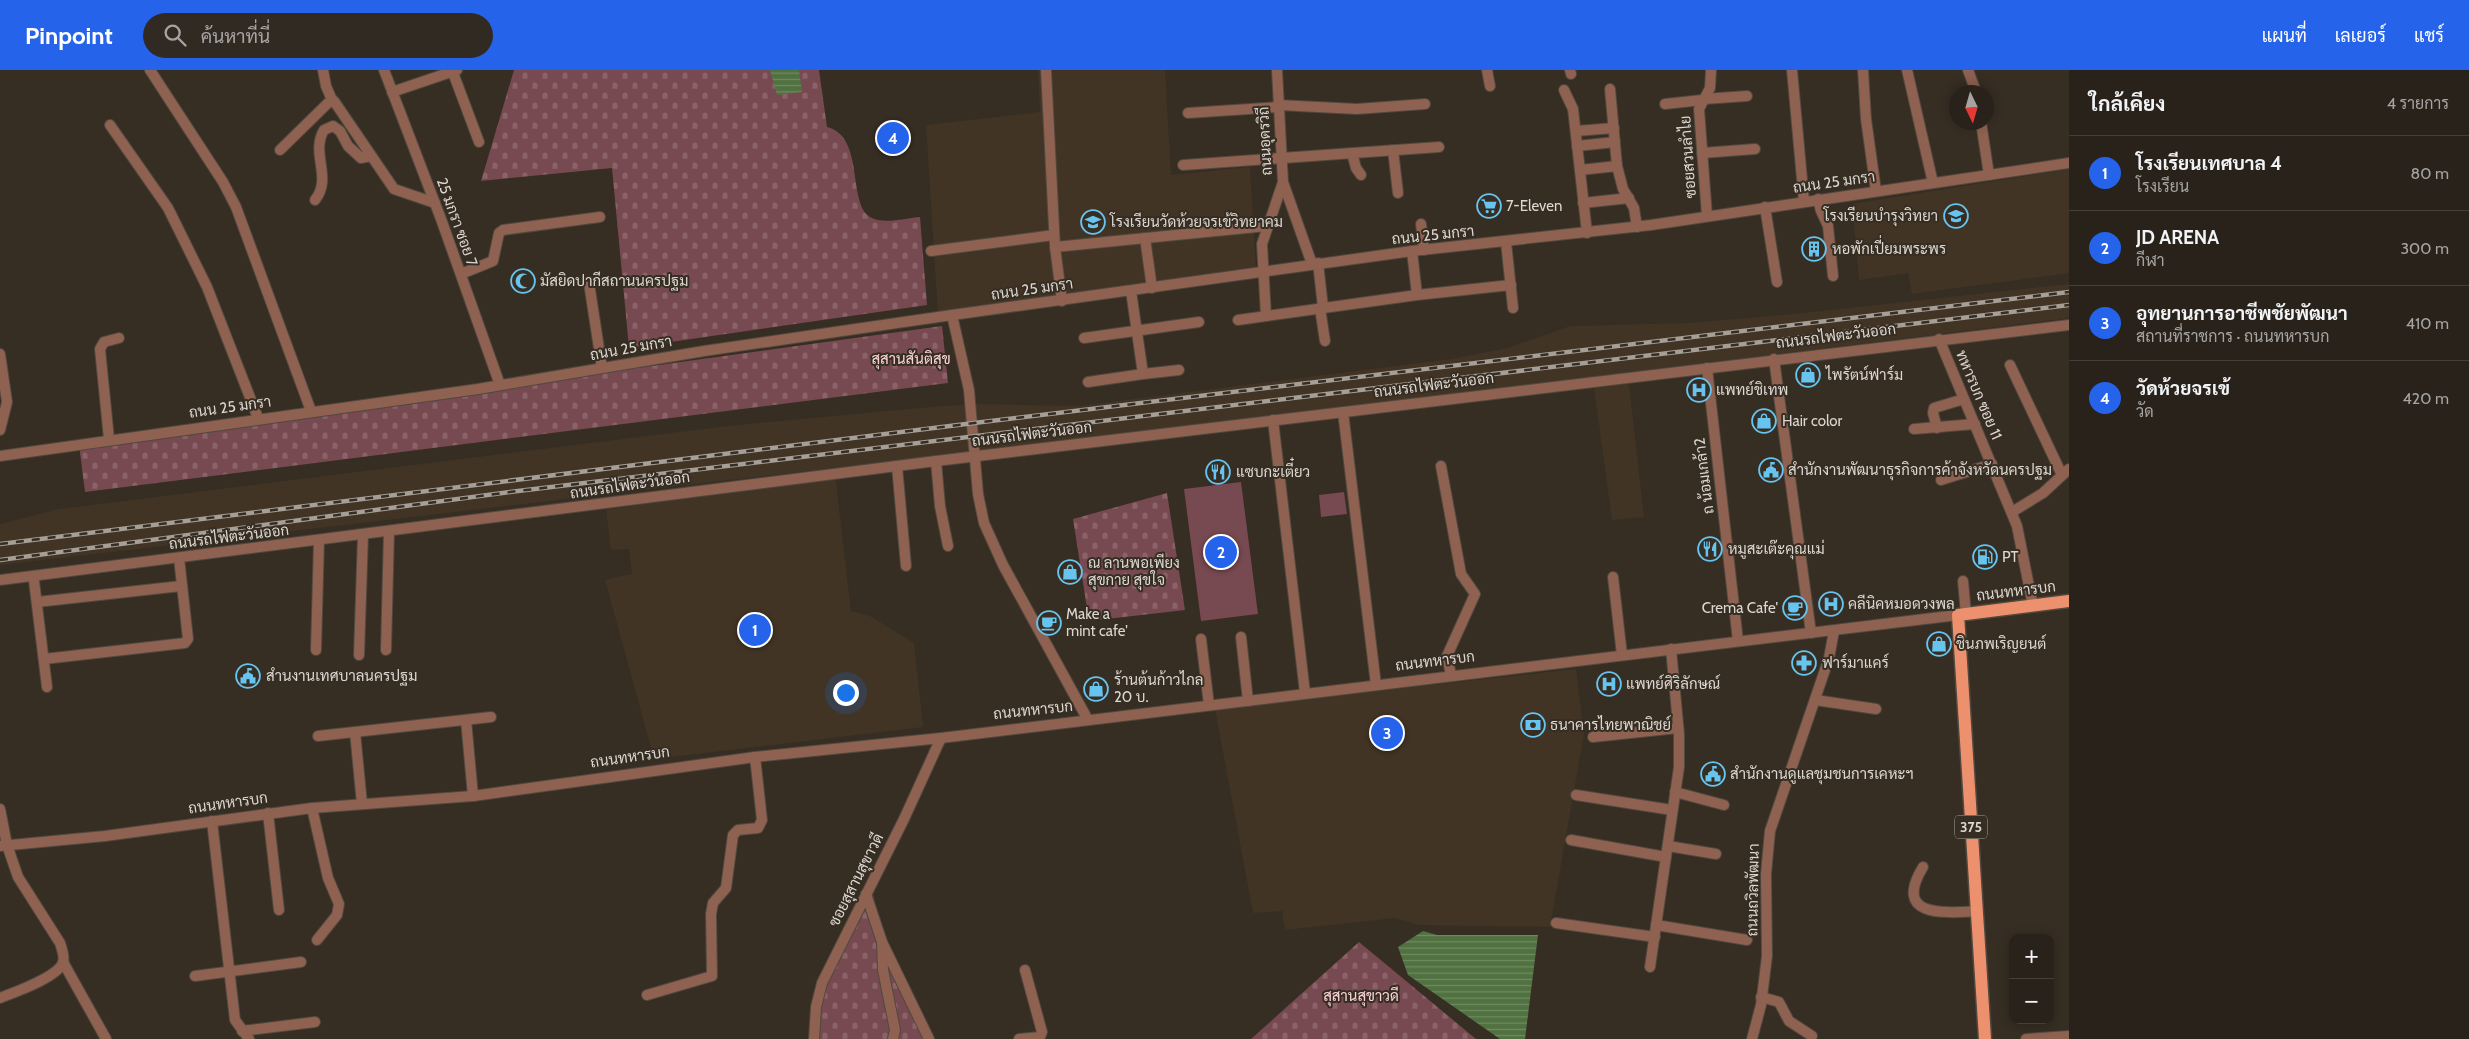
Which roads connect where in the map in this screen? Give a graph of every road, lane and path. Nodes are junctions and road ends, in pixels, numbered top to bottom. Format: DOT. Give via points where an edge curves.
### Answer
graph roads {
  1 [pos="150,70"];
  2 [pos="323,70"];
  3 [pos="384,70"];
  4 [pos="1046,70"];
  5 [pos="1278,70"];
  6 [pos="1487,70"];
  7 [pos="1711,70"];
  8 [pos="1792,70"];
  9 [pos="1863,70"];
  10 [pos="1907,70"];
  11 [pos="1968,70"];
  12 [pos="454,71"];
  13 [pos="1973,85"];
  14 [pos="1490,86"];
  15 [pos="1610,89"];
  16 [pos="1564,90"];
  17 [pos="392,92"];
  18 [pos="1748,96"];
  19 [pos="1703,99"];
  20 [pos="332,100"];
  21 [pos="1425,104"];
  22 [pos="1665,104"];
  23 [pos="1278,106"];
  24 [pos="1188,113"];
  25 [pos="110,125"];
  26 [pos="1614,128"];
  27 [pos="1982,130"];
  28 [pos="1576,131"];
  29 [pos="479,142"];
  30 [pos="1615,142"];
  31 [pos="1577,146"];
  32 [pos="1439,147"];
  33 [pos="1755,149"];
  34 [pos="280,150"];
  35 [pos="1394,150"];
  36 [pos="1702,153"];
  37 [pos="1352,154"];
  38 [pos="371,156"];
  39 [pos="1282,158"];
  40 [pos="2069,163"];
  41 [pos="1183,165"];
  42 [pos="1617,166"];
  43 [pos="1580,170"];
  44 [pos="1990,174"];
  45 [pos="1361,175"];
  46 [pos="1283,182"];
  47 [pos="1933,182"];
  48 [pos="1876,191"];
  49 [pos="1398,194"];
  50 [pos="1629,198"];
  51 [pos="1818,199"];
  52 [pos="315,200"];
  53 [pos="1804,201"];
  54 [pos="435,203"];
  55 [pos="1583,203"];
  56 [pos="1765,207"];
  57 [pos="1707,216"];
  58 [pos="600,217"];
  59 [pos="1421,224"];
  60 [pos="1267,226"];
  61 [pos="1637,227"];
  62 [pos="1587,233"];
  63 [pos="1054,235"];
  64 [pos="1145,238"];
  65 [pos="1506,242"];
  66 [pos="1055,247"];
  67 [pos="1424,250"];
  68 [pos="931,251"];
  69 [pos="1412,251"];
  70 [pos="1315,264"];
  71 [pos="461,274"];
  72 [pos="1262,274"];
  73 [pos="1833,276"];
  74 [pos="1777,282"];
  75 [pos="590,283"];
  76 [pos="1511,285"];
  77 [pos="1152,288"];
  78 [pos="1131,291"];
  79 [pos="1417,295"];
  80 [pos="1062,301"];
  81 [pos="1321,307"];
  82 [pos="1513,308"];
  83 [pos="952,315"];
  84 [pos="1266,316"];
  85 [pos="1238,320"];
  86 [pos="1199,322"];
  87 [pos="2069,325"];
  88 [pos="1137,331"];
  89 [pos="119,338"];
  90 [pos="1084,338"];
  91 [pos="1939,339"];
  92 [pos="1325,341"];
  93 [pos="0,354"];
  94 [pos="1774,359"];
  95 [pos="2010,365"];
  96 [pos="602,368"];
  97 [pos="1707,368"];
  98 [pos="1179,370"];
  99 [pos="1142,374"];
  100 [pos="1088,382"];
  101 [pos="500,385"];
  102 [pos="1964,399"];
  103 [pos="311,411"];
  104 [pos="1343,412"];
  105 [pos="258,418"];
  106 [pos="1273,420"];
  107 [pos="1976,424"];
  108 [pos="1937,428"];
  109 [pos="1914,429"];
  110 [pos="0,430"];
  111 [pos="109,439"];
  112 [pos="0,456"];
  113 [pos="976,456"];
  114 [pos="936,460"];
  115 [pos="1992,464"];
  116 [pos="897,466"];
  117 [pos="1441,466"];
  118 [pos="2065,472"];
  119 [pos="1941,480"];
  120 [pos="2012,512"];
  121 [pos="389,532"];
  122 [pos="363,535"];
  123 [pos="319,540"];
  124 [pos="948,546"];
  125 [pos="179,558"];
  126 [pos="906,566"];
  127 [pos="1613,577"];
  128 [pos="0,580"];
  129 [pos="34,581"];
  130 [pos="1962,581"];
  131 [pos="182,586"];
  132 [pos="2069,601"];
  133 [pos="37,602"];
  134 [pos="2032,606"];
  135 [pos="1962,614"];
  136 [pos="1834,630"];
  137 [pos="1811,633"];
  138 [pos="1241,637"];
  139 [pos="1201,639"];
  140 [pos="1738,641"];
  141 [pos="1671,649"];
  142 [pos="316,650"];
  143 [pos="386,650"];
  144 [pos="359,655"];
  145 [pos="1622,655"];
  146 [pos="44,659"];
  147 [pos="1451,676"];
  148 [pos="1376,685"];
  149 [pos="48,687"];
  150 [pos="1305,693"];
  151 [pos="1248,700"];
  152 [pos="1815,700"];
  153 [pos="1208,705"];
  154 [pos="1876,709"];
  155 [pos="491,717"];
  156 [pos="466,720"];
  157 [pos="1088,720"];
  158 [pos="1678,728"];
  159 [pos="355,732"];
  160 [pos="318,736"];
  161 [pos="1593,737"];
  162 [pos="941,738"];
  163 [pos="755,757"];
  164 [pos="1675,792"];
  165 [pos="1576,795"];
  166 [pos="473,796"];
  167 [pos="362,804"];
  168 [pos="1724,805"];
  169 [pos="312,808"];
  170 [pos="0,809"];
  171 [pos="1672,810"];
  172 [pos="268,813"];
  173 [pos="212,821"];
  174 [pos="1571,840"];
  175 [pos="4,846"];
  176 [pos="1667,852"];
  177 [pos="1716,854"];
  178 [pos="1923,867"];
  179 [pos="866,894"];
  180 [pos="280,910"];
  181 [pos="1977,911"];
  182 [pos="1556,923"];
  183 [pos="1656,925"];
  184 [pos="1655,937"];
  185 [pos="317,940"];
  186 [pos="1748,940"];
  187 [pos="882,942"];
  188 [pos="63,962"];
  189 [pos="301,962"];
  190 [pos="1650,966"];
  191 [pos="1025,970"];
  192 [pos="230,973"];
  193 [pos="195,976"];
  194 [pos="647,995"];
  195 [pos="1762,997"];
  196 [pos="0,998"];
  197 [pos="315,1022"];
  198 [pos="245,1035"];
  199 [pos="1812,1036"];
  200 [pos="2069,1036"];
  201 [pos="106,1039"];
  202 [pos="814,1039"];
  203 [pos="894,1039"];
  204 [pos="929,1039"];
  205 [pos="1019,1039"];
  206 [pos="1752,1039"];
  207 [pos="1985,1039"];
  208 [pos="2026,1039"];
  1 -- 103 [label="street" via="236,207"];
  2 -- 20 [label="street"];
  3 -- 17 [label="street, 25 มกรา ซอย 7"];
  4 -- 63 [label="street"];
  5 -- 23 [label="street, ถนนอุดรวิถี"];
  6 -- 14 [label="street"];
  7 -- 19 [label="street, ซอยสวนลำไย" via="1710,88"];
  8 -- 53 [label="street"];
  9 -- 48 [label="street"];
  10 -- 47 [label="street"];
  11 -- 13 [label="street"];
  12 -- 17 [label="street"];
  12 -- 29 [label="street"];
  15 -- 26 [label="street"];
  16 -- 28 [label="street" via="1573,109"];
  17 -- 54 [label="street, 25 มกรา ซอย 7"];
  18 -- 19 [label="street"];
  19 -- 22 [label="street"];
  19 -- 36 [label="street, ซอยสวนลำไย" via="1699,109"];
  20 -- 34 [label="street"];
  20 -- 38 [label="street"];
  21 -- 23 [label="street" via="1357,109"];
  23 -- 24 [label="street"];
  23 -- 39 [label="street, ถนนอุดรวิถี"];
  25 -- 105 [label="street" via="168,208 207,287"];
  26 -- 28 [label="street"];
  26 -- 30 [label="street"];
  27 -- 44 [label="street"];
  28 -- 31 [label="street"];
  30 -- 31 [label="street"];
  30 -- 42 [label="street"];
  31 -- 43 [label="street"];
  32 -- 35 [label="street"];
  33 -- 36 [label="street"];
  35 -- 37 [label="street"];
  35 -- 49 [label="street"];
  36 -- 57 [label="street, ซอยสวนลำไย"];
  37 -- 39 [label="street"];
  37 -- 45 [label="street"];
  38 -- 52 [label="street" via="365,158 355,153 333,126 324,130 318,147 323,174"];
  38 -- 54 [label="street" via="394,189"];
  39 -- 41 [label="street"];
  39 -- 46 [label="street, ถนนอุดรวิถี"];
  40 -- 44 [label="street, ถนน 25 มกรา"];
  42 -- 43 [label="street"];
  42 -- 50 [label="street"];
  43 -- 55 [label="street"];
  44 -- 47 [label="street, ถนน 25 มกรา"];
  46 -- 60 [label="street"];
  46 -- 70 [label="street, ถนนอุดรวิถี"];
  47 -- 48 [label="street, ถนน 25 มกรา"];
  48 -- 51 [label="street, ถนน 25 มกรา"];
  50 -- 55 [label="street"];
  50 -- 61 [label="street"];
  51 -- 53 [label="street, ถนน 25 มกรา"];
  51 -- 73 [label="street" via="1828,226"];
  53 -- 56 [label="street, ถนน 25 มกรา"];
  54 -- 71 [label="street, 25 มกรา ซอย 7"];
  55 -- 62 [label="street"];
  56 -- 57 [label="street, ถนน 25 มกรา"];
  56 -- 74 [label="street"];
  57 -- 61 [label="street, ถนน 25 มกรา"];
  58 -- 71 [label="street" via="503,230 499,233 493,260"];
  59 -- 67 [label="street"];
  60 -- 64 [label="street"];
  60 -- 72 [label="street" via="1262,244"];
  61 -- 62 [label="street, ถนน 25 มกรา"];
  62 -- 65 [label="street, ถนน 25 มกรา"];
  63 -- 66 [label="street"];
  63 -- 68 [label="street"];
  64 -- 66 [label="street"];
  64 -- 77 [label="street"];
  65 -- 67 [label="street, ถนน 25 มกรา"];
  65 -- 76 [label="street"];
  66 -- 80 [label="street"];
  67 -- 69 [label="street, ถนน 25 มกรา"];
  69 -- 70 [label="street, ถนน 25 มกรา"];
  69 -- 79 [label="street"];
  70 -- 72 [label="street, ถนน 25 มกรา"];
  70 -- 81 [label="street, ถนนอุดรวิถี"];
  71 -- 101 [label="street, 25 มกรา ซอย 7"];
  72 -- 77 [label="street, ถนน 25 มกรา"];
  72 -- 84 [label="street"];
  75 -- 96 [label="street"];
  76 -- 79 [label="street"];
  76 -- 82 [label="street"];
  77 -- 78 [label="street, ถนน 25 มกรา"];
  78 -- 80 [label="street, ถนน 25 มกรา"];
  78 -- 88 [label="street"];
  79 -- 81 [label="street"];
  80 -- 83 [label="street, ถนน 25 มกรา"];
  81 -- 84 [label="street"];
  81 -- 92 [label="street, ถนนอุดรวิถี"];
  83 -- 96 [label="street, ถนน 25 มกรา"];
  83 -- 113 [label="street" via="969,390"];
  84 -- 85 [label="street"];
  86 -- 88 [label="street"];
  87 -- 91 [label="street, ถนนรถไฟตะวันออก"];
  88 -- 90 [label="street"];
  88 -- 99 [label="street"];
  89 -- 111 [label="street" via="104,342 100,349"];
  91 -- 94 [label="street, ถนนรถไฟตะวันออก"];
  91 -- 102 [label="street, ทหารบก ซอย 11"];
  93 -- 110 [label="street" via="7,402"];
  94 -- 97 [label="street, ถนนรถไฟตะวันออก"];
  94 -- 137 [label="street"];
  95 -- 118 [label="street"];
  96 -- 101 [label="street, ถนน 25 มกรา"];
  97 -- 104 [label="street, ถนนรถไฟตะวันออก"];
  97 -- 140 [label="street, ถ น้อมเกล้า2"];
  98 -- 99 [label="street"];
  99 -- 100 [label="street"];
  101 -- 103 [label="street, ถนน 25 มกรา"];
  102 -- 107 [label="street, ทหารบก ซอย 11"];
  102 -- 108 [label="street" via="1934,408"];
  103 -- 105 [label="street, ถนน 25 มกรา"];
  104 -- 106 [label="street, ถนนรถไฟตะวันออก"];
  104 -- 148 [label="street"];
  105 -- 111 [label="street, ถนน 25 มกรา"];
  106 -- 113 [label="street, ถนนรถไฟตะวันออก"];
  106 -- 150 [label="street"];
  107 -- 108 [label="street"];
  107 -- 115 [label="street, ทหารบก ซอย 11"];
  108 -- 109 [label="street"];
  111 -- 112 [label="street, ถนน 25 มกรา"];
  113 -- 114 [label="street, ถนนรถไฟตะวันออก"];
  113 -- 157 [label="street" via="978,494 984,523 1003,565"];
  114 -- 116 [label="street, ถนนรถไฟตะวันออก"];
  114 -- 124 [label="street"];
  115 -- 119 [label="street"];
  115 -- 120 [label="street, ทหารบก ซอย 11"];
  116 -- 121 [label="street, ถนนรถไฟตะวันออก"];
  116 -- 126 [label="street"];
  117 -- 147 [label="street" via="1461,574 1475,594 1447,656"];
  118 -- 120 [label="street" via="2043,493"];
  120 -- 134 [label="street, ทหารบก ซอย 11" via="2021,539"];
  121 -- 122 [label="street, ถนนรถไฟตะวันออก"];
  121 -- 143 [label="street"];
  122 -- 123 [label="street, ถนนรถไฟตะวันออก"];
  122 -- 144 [label="street"];
  123 -- 125 [label="street, ถนนรถไฟตะวันออก"];
  123 -- 142 [label="street"];
  125 -- 128 [label="street, ถนนรถไฟตะวันออก"];
  125 -- 131 [label="street"];
  127 -- 145 [label="street"];
  129 -- 133 [label="street"];
  130 -- 135 [label="street"];
  131 -- 133 [label="street"];
  131 -- 146 [label="street" via="188,638 185,643"];
  132 -- 134 [label="main road, ถนนทหารบก"];
  133 -- 146 [label="street"];
  134 -- 135 [label="main road, ถนนทหารบก"];
  135 -- 136 [label="street, ถนนทหารบก"];
  135 -- 181 [label="main road, 375"];
  136 -- 137 [label="street, ถนนทหารบก"];
  136 -- 152 [label="street, ถนนถวิลพัฒนา" via="1829,658"];
  137 -- 140 [label="street, ถนนทหารบก"];
  138 -- 151 [label="street"];
  139 -- 153 [label="street"];
  140 -- 141 [label="street, ถนนทหารบก"];
  141 -- 145 [label="street, ถนนทหารบก"];
  141 -- 158 [label="street"];
  145 -- 147 [label="street, ถนนทหารบก"];
  146 -- 149 [label="street"];
  147 -- 148 [label="street, ถนนทหารบก"];
  148 -- 150 [label="street, ถนนทหารบก"];
  150 -- 151 [label="street, ถนนทหารบก"];
  151 -- 153 [label="street, ถนนทหารบก"];
  152 -- 154 [label="street"];
  152 -- 195 [label="street, ถนนถวิลพัฒนา" via="1770,831 1766,874 1768,942"];
  153 -- 157 [label="street, ถนนทหารบก"];
  155 -- 156 [label="street"];
  156 -- 159 [label="street"];
  156 -- 166 [label="street"];
  157 -- 162 [label="street, ถนนทหารบก"];
  158 -- 161 [label="street"];
  158 -- 164 [label="street" via="1679,767"];
  159 -- 160 [label="street"];
  159 -- 167 [label="street"];
  162 -- 163 [label="street, ถนนทหารบก"];
  162 -- 179 [label="street, ซอยสุสานสุขาวดี"];
  163 -- 166 [label="street, ถนนทหารบก"];
  163 -- 194 [label="street" via="762,820 758,828 738,830 733,836 726,888 713,903 712,976"];
  164 -- 168 [label="street"];
  164 -- 171 [label="street"];
  165 -- 171 [label="street"];
  166 -- 167 [label="street, ถนนทหารบก"];
  167 -- 169 [label="street, ถนนทหารบก"];
  169 -- 172 [label="street, ถนนทหารบก"];
  169 -- 185 [label="street" via="328,878 339,904 337,915"];
  170 -- 175 [label="street"];
  171 -- 176 [label="street"];
  172 -- 173 [label="street, ถนนทหารบก"];
  172 -- 180 [label="street"];
  173 -- 175 [label="street, ถนนทหารบก"];
  173 -- 192 [label="street"];
  174 -- 176 [label="street"];
  175 -- 188 [label="street" via="18,878 60,943"];
  176 -- 177 [label="street"];
  176 -- 183 [label="street"];
  178 -- 181 [label="street" via="1916,883 1919,905 1940,913"];
  179 -- 187 [label="street"];
  179 -- 202 [label="street, ซอยสุสานสุขาวดี" via="822,984 816,1007"];
  181 -- 207 [label="main road, 375"];
  182 -- 184 [label="street"];
  183 -- 184 [label="street"];
  183 -- 186 [label="street"];
  184 -- 190 [label="street"];
  187 -- 203 [label="street" via="881,959"];
  187 -- 204 [label="street"];
  188 -- 196 [label="street" via="54,973"];
  188 -- 201 [label="street"];
  189 -- 192 [label="street"];
  191 -- 205 [label="street" via="1042,1032 1040,1037"];
  192 -- 193 [label="street"];
  192 -- 198 [label="street" via="234,1020"];
  195 -- 199 [label="street" via="1779,1002 1789,1021"];
  195 -- 206 [label="street, ถนนถวิลพัฒนา"];
  197 -- 198 [label="street"];
  200 -- 208 [label="street"];
}
